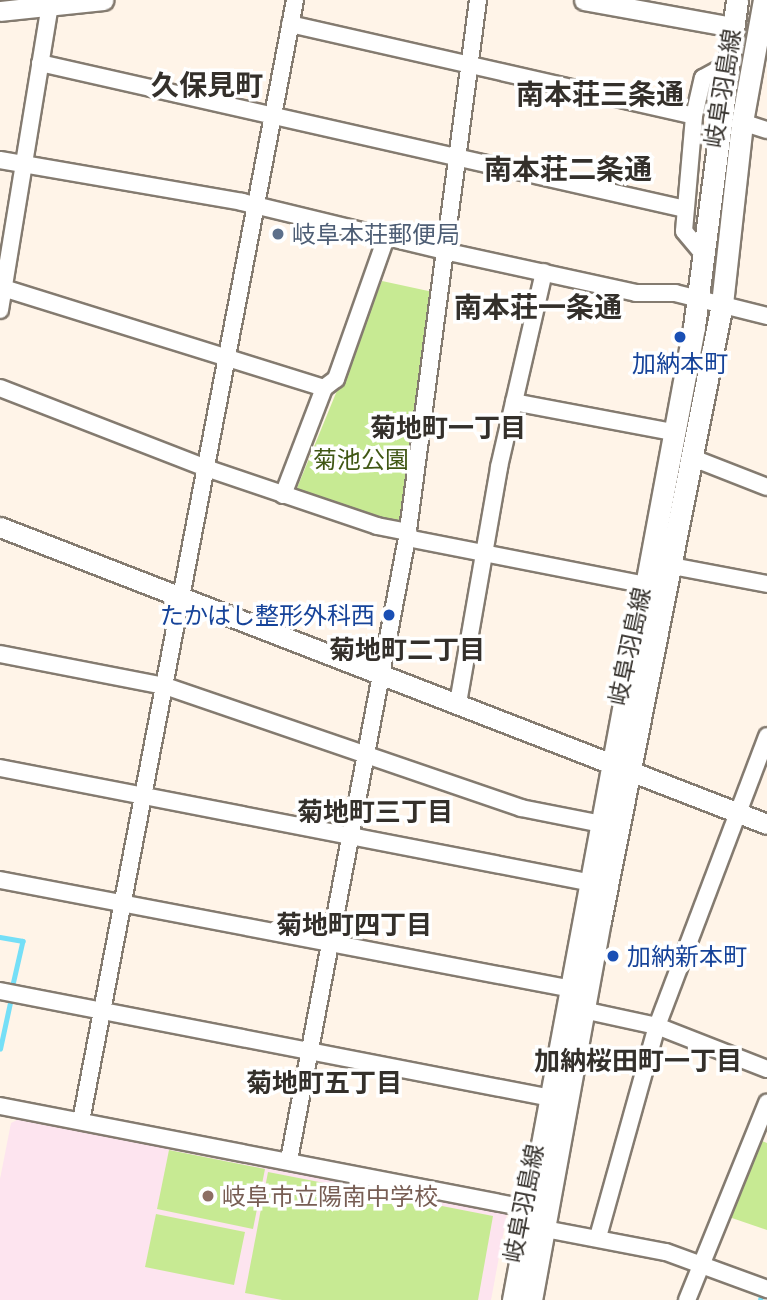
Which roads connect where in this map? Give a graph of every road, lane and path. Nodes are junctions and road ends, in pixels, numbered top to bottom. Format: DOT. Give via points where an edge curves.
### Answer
graph roads {
  1 [pos="103,0"];
  2 [pos="295,0"];
  3 [pos="478,0"];
  4 [pos="584,0"];
  5 [pos="737,0"];
  6 [pos="764,0"];
  7 [pos="50,5"];
  8 [pos="0,10"];
  9 [pos="290,24"];
  10 [pos="732,27"];
  11 [pos="762,29"];
  12 [pos="469,61"];
  13 [pos="40,63"];
  14 [pos="726,65"];
  15 [pos="274,113"];
  16 [pos="694,116"];
  17 [pos="742,122"];
  18 [pos="767,130"];
  19 [pos="457,155"];
  20 [pos="0,160"];
  21 [pos="23,164"];
  22 [pos="254,204"];
  23 [pos="685,209"];
  24 [pos="386,237"];
  25 [pos="444,251"];
  26 [pos="704,255"];
  27 [pos="544,272"];
  28 [pos="2,287"];
  29 [pos="698,298"];
  30 [pos="722,304"];
  31 [pos="0,310"];
  32 [pos="767,316"];
  33 [pos="225,356"];
  34 [pos="0,388"];
  35 [pos="324,388"];
  36 [pos="514,402"];
  37 [pos="673,432"];
  38 [pos="692,458"];
  39 [pos="206,468"];
  40 [pos="767,487"];
  41 [pos="283,495"];
  42 [pos="0,527"];
  43 [pos="407,535"];
  44 [pos="487,552"];
  45 [pos="672,566"];
  46 [pos="767,584"];
  47 [pos="646,585"];
  48 [pos="181,596"];
  49 [pos="0,654"];
  50 [pos="383,674"];
  51 [pos="164,686"];
  52 [pos="458,703"];
  53 [pos="767,736"];
  54 [pos="368,757"];
  55 [pos="0,768"];
  56 [pos="622,768"];
  57 [pos="143,796"];
  58 [pos="738,813"];
  59 [pos="602,824"];
  60 [pos="767,824"];
  61 [pos="352,837"];
  62 [pos="0,880"];
  63 [pos="593,883"];
  64 [pos="123,904"];
  65 [pos="331,943"];
  66 [pos="572,989"];
  67 [pos="0,991"];
  68 [pos="583,1010"];
  69 [pos="102,1011"];
  70 [pos="657,1026"];
  71 [pos="310,1051"];
  72 [pos="767,1069"];
  73 [pos="551,1098"];
  74 [pos="767,1103"];
  75 [pos="1,1109"];
  76 [pos="81,1121"];
  77 [pos="289,1160"];
  78 [pos="531,1209"];
  79 [pos="545,1229"];
  80 [pos="598,1237"];
  81 [pos="701,1264"];
  82 [pos="767,1289"];
  83 [pos="513,1300"];
  84 [pos="531,1300"];
  85 [pos="687,1300"];
  1 -- 7 [label="street"];
  2 -- 9 [label="street"];
  3 -- 12 [label="street"];
  4 -- 10 [label="street"];
  5 -- 10 [label="main road, 岐阜羽島線"];
  6 -- 11 [label="main road, 岐阜羽島線"];
  7 -- 8 [label="street"];
  7 -- 13 [label="street"];
  9 -- 12 [label="street"];
  9 -- 15 [label="street"];
  10 -- 14 [label="main road, 岐阜羽島線"];
  11 -- 17 [label="main road, 岐阜羽島線"];
  12 -- 16 [label="street"];
  12 -- 19 [label="street"];
  13 -- 15 [label="street"];
  13 -- 21 [label="street"];
  14 -- 16 [label="street" via="703,78"];
  14 -- 26 [label="main road, 岐阜羽島線"];
  15 -- 19 [label="street"];
  15 -- 22 [label="street"];
  16 -- 23 [label="street"];
  17 -- 18 [label="street"];
  17 -- 30 [label="main road, 岐阜羽島線"];
  19 -- 23 [label="street"];
  19 -- 25 [label="street"];
  20 -- 21 [label="street"];
  21 -- 22 [label="street"];
  21 -- 28 [label="street"];
  22 -- 24 [label="street"];
  22 -- 33 [label="street"];
  23 -- 26 [label="street" via="684,231"];
  24 -- 25 [label="street"];
  24 -- 35 [label="street" via="337,379"];
  25 -- 27 [label="street"];
  25 -- 43 [label="street"];
  26 -- 29 [label="main road, 岐阜羽島線"];
  27 -- 29 [label="street" via="636,293"];
  27 -- 36 [label="street"];
  28 -- 31 [label="street"];
  28 -- 33 [label="street"];
  29 -- 30 [label="street"];
  29 -- 37 [label="main road, 岐阜羽島線"];
  30 -- 32 [label="street"];
  30 -- 38 [label="main road, 岐阜羽島線"];
  33 -- 35 [label="street"];
  33 -- 39 [label="street"];
  34 -- 39 [label="street"];
  35 -- 41 [label="street"];
  36 -- 37 [label="street"];
  36 -- 44 [label="street"];
  37 -- 47 [label="main road, 岐阜羽島線"];
  38 -- 40 [label="street"];
  38 -- 45 [label="main road, 岐阜羽島線"];
  39 -- 41 [label="street"];
  39 -- 48 [label="street"];
  41 -- 43 [label="street"];
  42 -- 48 [label="street"];
  43 -- 44 [label="street"];
  43 -- 50 [label="street"];
  44 -- 47 [label="street"];
  44 -- 52 [label="street"];
  45 -- 46 [label="street"];
  45 -- 56 [label="main road, 岐阜羽島線"];
  47 -- 56 [label="main road, 岐阜羽島線"];
  48 -- 50 [label="street"];
  48 -- 51 [label="street"];
  49 -- 51 [label="street"];
  50 -- 52 [label="street"];
  50 -- 54 [label="street"];
  51 -- 54 [label="street"];
  51 -- 57 [label="street"];
  52 -- 56 [label="street"];
  53 -- 58 [label="street"];
  54 -- 59 [label="street" via="521,808"];
  54 -- 61 [label="street"];
  55 -- 57 [label="street"];
  56 -- 58 [label="street"];
  56 -- 59 [label="main road, 岐阜羽島線"];
  56 -- 68 [label="main road, 岐阜羽島線"];
  57 -- 61 [label="street"];
  57 -- 64 [label="street"];
  58 -- 60 [label="street"];
  58 -- 70 [label="street"];
  59 -- 63 [label="main road, 岐阜羽島線"];
  61 -- 63 [label="street"];
  61 -- 65 [label="street"];
  62 -- 64 [label="street"];
  63 -- 66 [label="main road, 岐阜羽島線"];
  64 -- 65 [label="street"];
  64 -- 69 [label="street"];
  65 -- 66 [label="street"];
  65 -- 71 [label="street"];
  66 -- 73 [label="main road, 岐阜羽島線"];
  67 -- 69 [label="street"];
  68 -- 70 [label="street"];
  68 -- 79 [label="main road, 岐阜羽島線"];
  69 -- 71 [label="street"];
  69 -- 76 [label="street"];
  70 -- 72 [label="street"];
  70 -- 80 [label="street"];
  71 -- 73 [label="street"];
  71 -- 77 [label="street"];
  73 -- 78 [label="main road, 岐阜羽島線"];
  74 -- 81 [label="street"];
  75 -- 76 [label="street"];
  76 -- 77 [label="street"];
  77 -- 78 [label="street"];
  78 -- 83 [label="main road, 岐阜羽島線"];
  79 -- 80 [label="street"];
  79 -- 84 [label="main road, 岐阜羽島線"];
  80 -- 81 [label="street"];
  81 -- 82 [label="street"];
  81 -- 85 [label="street"];
}
